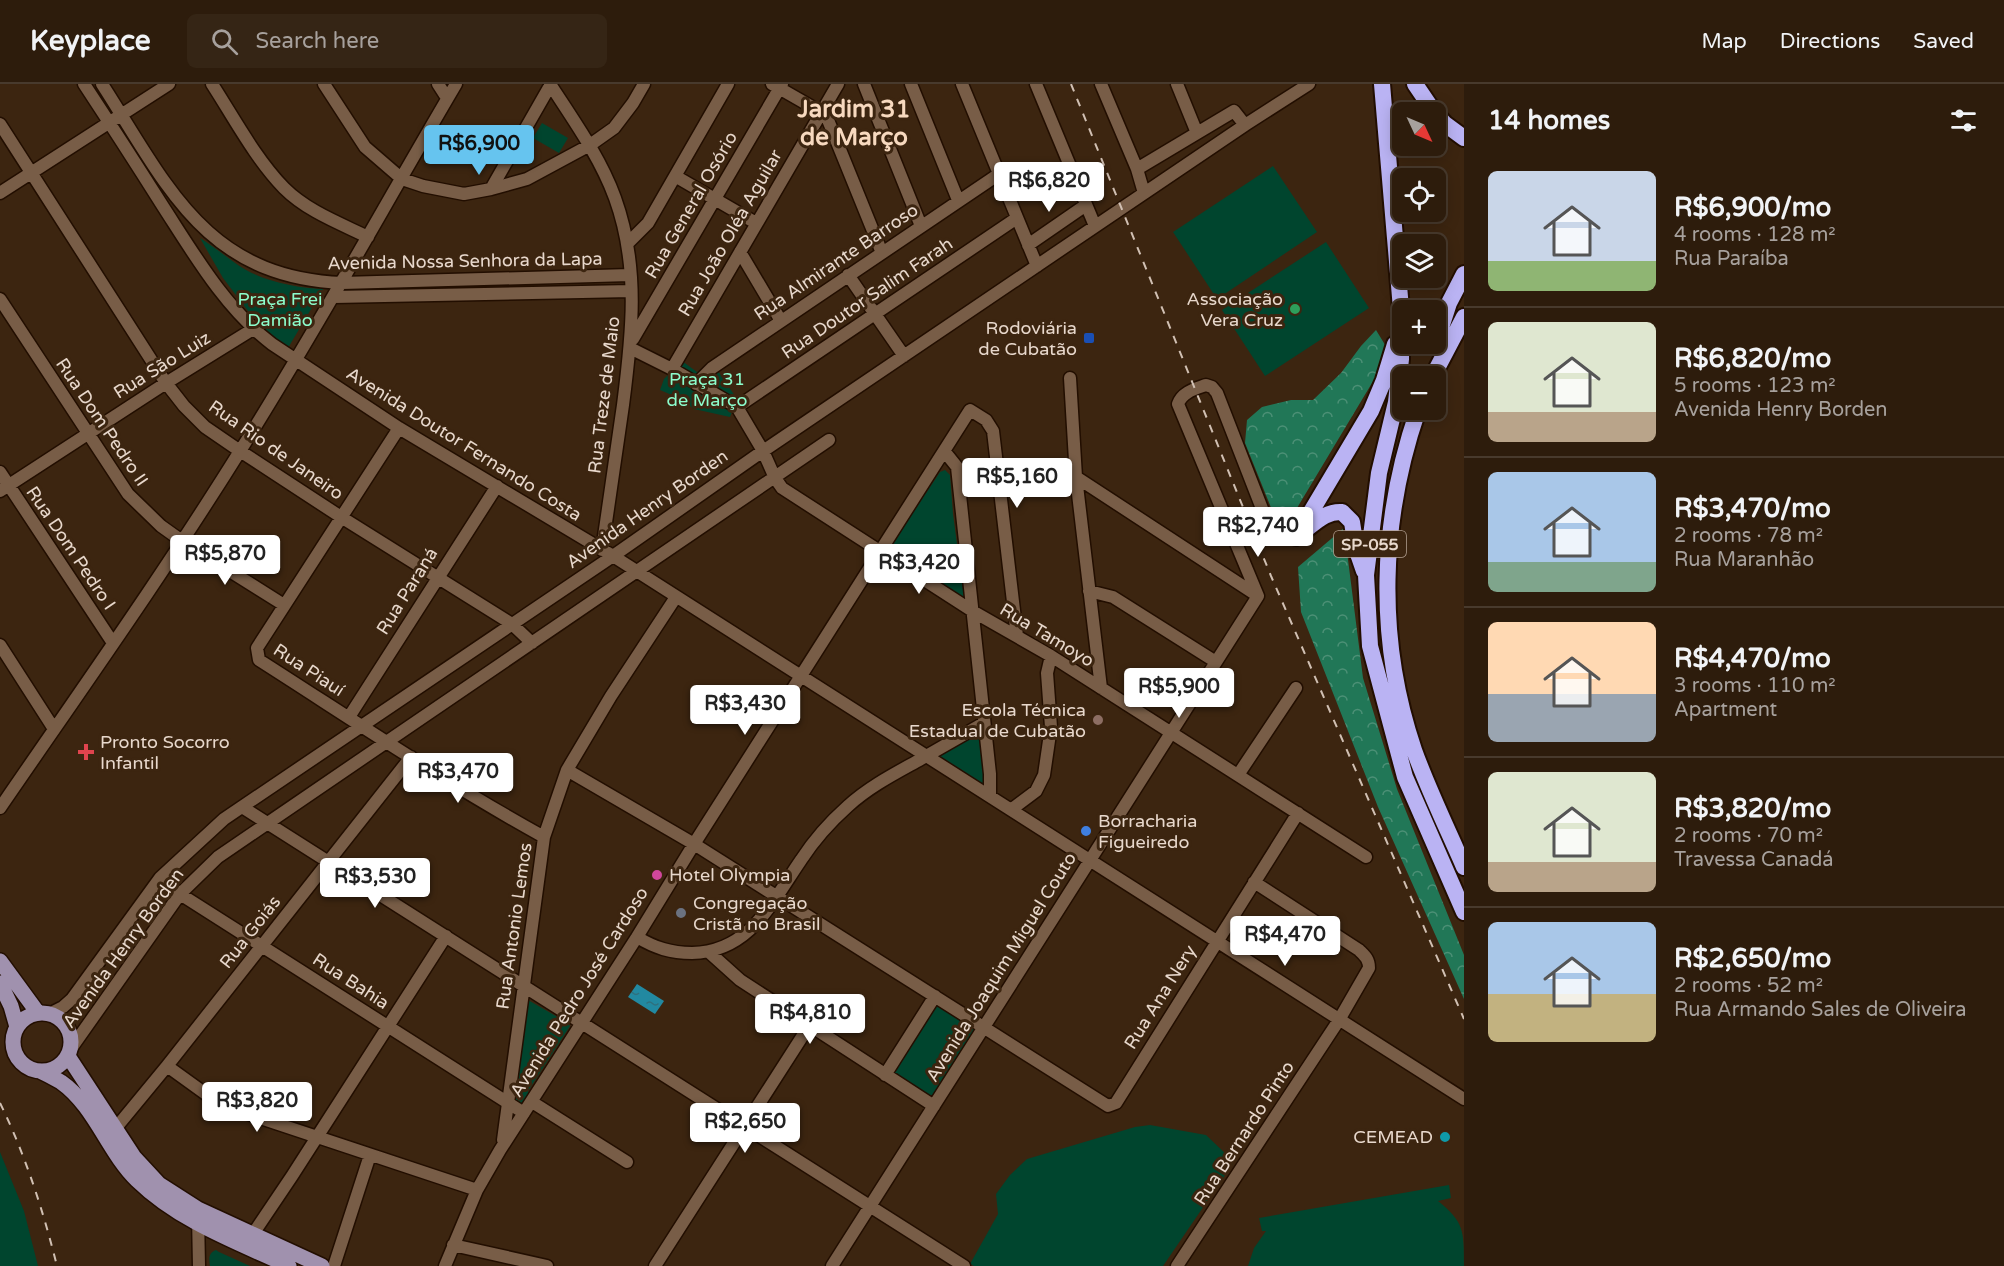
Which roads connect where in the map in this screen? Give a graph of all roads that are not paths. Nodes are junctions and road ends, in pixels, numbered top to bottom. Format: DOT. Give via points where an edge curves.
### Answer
graph roads {
  1 [pos="84,84"];
  2 [pos="102,84"];
  3 [pos="169,84"];
  4 [pos="212,84"];
  5 [pos="324,84"];
  6 [pos="438,84"];
  7 [pos="456,84"];
  8 [pos="550,84"];
  9 [pos="644,84"];
  10 [pos="728,84"];
  11 [pos="838,84"];
  12 [pos="864,84"];
  13 [pos="911,84"];
  14 [pos="962,84"];
  15 [pos="1036,84"];
  16 [pos="1101,84"];
  17 [pos="1178,84"];
  18 [pos="1309,84"];
  19 [pos="1382,84"];
  20 [pos="1415,84"];
  21 [pos="778,86"];
  22 [pos="447,98"];
  23 [pos="1427,102"];
  24 [pos="821,112"];
  25 [pos="122,115"];
  26 [pos="1446,122"];
  27 [pos="110,123"];
  28 [pos="0,124"];
  29 [pos="1245,125"];
  30 [pos="1197,133"];
  31 [pos="1462,136"];
  32 [pos="590,145"];
  33 [pos="1137,169"];
  34 [pos="32,172"];
  35 [pos="999,174"];
  36 [pos="675,176"];
  37 [pos="402,179"];
  38 [pos="491,189"];
  39 [pos="0,193"];
  40 [pos="1144,193"];
  41 [pos="716,200"];
  42 [pos="958,200"];
  43 [pos="1086,206"];
  44 [pos="1017,218"];
  45 [pos="756,224"];
  46 [pos="921,226"];
  47 [pos="1095,226"];
  48 [pos="368,237"];
  49 [pos="627,244"];
  50 [pos="1028,245"];
  51 [pos="740,252"];
  52 [pos="882,253"];
  53 [pos="1037,266"];
  54 [pos="1464,274"];
  55 [pos="848,275"];
  56 [pos="630,276"];
  57 [pos="342,283"];
  58 [pos="632,291"];
  59 [pos="334,297"];
  60 [pos="0,299"];
  61 [pos="1400,300"];
  62 [pos="1446,312"];
  63 [pos="875,314"];
  64 [pos="1464,317"];
  65 [pos="781,321"];
  66 [pos="253,329"];
  67 [pos="630,345"];
  68 [pos="1393,354"];
  69 [pos="1401,354"];
  70 [pos="904,356"];
  71 [pos="296,360"];
  72 [pos="1438,366"];
  73 [pos="672,369"];
  74 [pos="1070,378"];
  75 [pos="166,383"];
  76 [pos="696,384"];
  77 [pos="737,407"];
  78 [pos="1414,420"];
  79 [pos="399,428"];
  80 [pos="87,435"];
  81 [pos="829,440"];
  82 [pos="240,451"];
  83 [pos="763,451"];
  84 [pos="945,452"];
  85 [pos="0,472"];
  86 [pos="1076,477"];
  87 [pos="775,478"];
  88 [pos="497,486"];
  89 [pos="4,488"];
  90 [pos="341,517"];
  91 [pos="1296,537"];
  92 [pos="182,541"];
  93 [pos="880,552"];
  94 [pos="608,553"];
  95 [pos="637,572"];
  96 [pos="1366,575"];
  97 [pos="437,577"];
  98 [pos="1089,591"];
  99 [pos="1258,596"];
  100 [pos="676,597"];
  101 [pos="284,605"];
  102 [pos="974,612"];
  103 [pos="512,624"];
  104 [pos="1017,636"];
  105 [pos="113,643"];
  106 [pos="532,643"];
  107 [pos="0,645"];
  108 [pos="1050,656"];
  109 [pos="1216,662"];
  110 [pos="800,676"];
  111 [pos="1101,688"];
  112 [pos="1296,688"];
  113 [pos="349,717"];
  114 [pos="984,723"];
  115 [pos="363,725"];
  116 [pos="54,729"];
  117 [pos="1171,732"];
  118 [pos="389,742"];
  119 [pos="411,756"];
  120 [pos="927,756"];
  121 [pos="567,770"];
  122 [pos="1238,775"];
  123 [pos="990,795"];
  124 [pos="242,807"];
  125 [pos="0,808"];
  126 [pos="1012,809"];
  127 [pos="1298,813"];
  128 [pos="268,823"];
  129 [pos="544,837"];
  130 [pos="694,844"];
  131 [pos="1366,857"];
  132 [pos="328,861"];
  133 [pos="1090,861"];
  134 [pos="1464,867"];
  135 [pos="160,878"];
  136 [pos="1254,882"];
  137 [pos="180,894"];
  138 [pos="777,897"];
  139 [pos="1464,912"];
  140 [pos="446,936"];
  141 [pos="637,937"];
  142 [pos="1216,941"];
  143 [pos="262,946"];
  144 [pos="710,953"];
  145 [pos="0,962"];
  146 [pos="0,983"];
  147 [pos="524,986"];
  148 [pos="935,996"];
  149 [pos="44,1013"];
  150 [pos="1340,1020"];
  151 [pos="581,1023"];
  152 [pos="388,1026"];
  153 [pos="809,1026"];
  154 [pos="17,1027"];
  155 [pos="984,1028"];
  156 [pos="69,1053"];
  157 [pos="167,1066"];
  158 [pos="40,1071"];
  159 [pos="885,1075"];
  160 [pos="1464,1099"];
  161 [pos="508,1102"];
  162 [pos="532,1102"];
  163 [pos="934,1106"];
  164 [pos="524,1113"];
  165 [pos="744,1127"];
  166 [pos="115,1129"];
  167 [pos="317,1138"];
  168 [pos="500,1150"];
  169 [pos="370,1155"];
  170 [pos="627,1162"];
  171 [pos="477,1190"];
  172 [pos="870,1206"];
  173 [pos="198,1216"];
  174 [pos="252,1234"];
  175 [pos="453,1245"];
  176 [pos="199,1266"];
  177 [pos="289,1266"];
  178 [pos="322,1266"];
  179 [pos="334,1266"];
  180 [pos="444,1266"];
  181 [pos="547,1266"];
  182 [pos="654,1266"];
  183 [pos="831,1266"];
  184 [pos="964,1266"];
  185 [pos="1177,1266"];
  1 -- 27 [label="street"];
  2 -- 25 [label="street, Avenida Nossa Senhora da Lapa"];
  3 -- 25 [label="street"];
  4 -- 48 [label="street" via="284,189 324,217"];
  5 -- 37 [label="street" via="365,147"];
  6 -- 22 [label="street"];
  7 -- 22 [label="street"];
  8 -- 32 [label="street, Rua Treze de Maio"];
  8 -- 38 [label="street"];
  9 -- 32 [label="street" via="614,128"];
  10 -- 36 [label="street"];
  11 -- 24 [label="street, Rua João Oléa Aguilar"];
  12 -- 46 [label="street"];
  13 -- 42 [label="street"];
  14 -- 35 [label="street"];
  15 -- 43 [label="street"];
  16 -- 33 [label="street"];
  17 -- 30 [label="street"];
  18 -- 29 [label="street, Avenida Henry Borden"];
  19 -- 61 [label="highway, SP-055"];
  20 -- 23 [label="highway"];
  21 -- 24 [label="street"];
  21 -- 41 [label="street, Rua General Osório"];
  22 -- 37 [label="street"];
  24 -- 45 [label="street, Rua João Oléa Aguilar"];
  24 -- 52 [label="street" via="826,115"];
  25 -- 27 [label="street"];
  25 -- 57 [label="street, Avenida Nossa Senhora da Lapa" via="182,207 226,248 275,271"];
  26 -- 31 [label="highway"];
  27 -- 34 [label="street"];
  27 -- 66 [label="street" via="193,252"];
  28 -- 34 [label="street, Rua Rio de Janeiro"];
  29 -- 30 [label="street" via="1234,111"];
  29 -- 40 [label="street, Avenida Henry Borden"];
  30 -- 33 [label="street"];
  32 -- 38 [label="street" via="527,179"];
  32 -- 49 [label="street, Rua Treze de Maio" via="615,197"];
  33 -- 40 [label="street"];
  34 -- 39 [label="street"];
  34 -- 75 [label="street, Rua Rio de Janeiro"];
  35 -- 42 [label="street, Rua Almirante Barroso"];
  35 -- 44 [label="street"];
  36 -- 41 [label="street"];
  36 -- 49 [label="street" via="648,223"];
  37 -- 38 [label="street" via="465,194"];
  37 -- 48 [label="street"];
  40 -- 47 [label="street, Avenida Henry Borden"];
  41 -- 45 [label="street"];
  41 -- 67 [label="street, Rua General Osório"];
  42 -- 46 [label="street, Rua Almirante Barroso"];
  43 -- 47 [label="street"];
  43 -- 50 [label="street"];
  44 -- 50 [label="street"];
  44 -- 63 [label="street, Rua Doutor Salim Farah"];
  45 -- 51 [label="street, Rua João Oléa Aguilar"];
  46 -- 52 [label="street, Rua Almirante Barroso"];
  47 -- 53 [label="street, Avenida Henry Borden"];
  48 -- 57 [label="street"];
  49 -- 56 [label="street, Rua Treze de Maio"];
  50 -- 53 [label="street"];
  51 -- 65 [label="street"];
  51 -- 73 [label="street, Rua João Oléa Aguilar"];
  52 -- 55 [label="street, Rua Almirante Barroso"];
  53 -- 70 [label="street, Avenida Henry Borden"];
  54 -- 62 [label="highway"];
  55 -- 63 [label="street"];
  55 -- 65 [label="street, Rua Almirante Barroso"];
  56 -- 57 [label="street, Avenida Nossa Senhora da Lapa"];
  56 -- 58 [label="street, Rua Treze de Maio"];
  57 -- 59 [label="street"];
  58 -- 59 [label="street, Avenida Nossa Senhora da Lapa"];
  58 -- 67 [label="street, Rua Treze de Maio"];
  59 -- 71 [label="street"];
  60 -- 80 [label="street, Rua Dom Pedro II"];
  63 -- 70 [label="street"];
  63 -- 77 [label="street, Rua Doutor Salim Farah"];
  64 -- 72 [label="highway"];
  65 -- 76 [label="street, Rua Almirante Barroso" via="712,368"];
  66 -- 71 [label="street"];
  66 -- 75 [label="street, Rua São Luiz"];
  67 -- 73 [label="street"];
  67 -- 94 [label="street, Rua Treze de Maio"];
  68 -- 91 [label="highway" via="1371,411"];
  69 -- 96 [label="highway, SP-055" via="1396,402 1379,472"];
  70 -- 83 [label="street, Avenida Henry Borden"];
  71 -- 79 [label="street, Avenida Doutor Fernando Costa"];
  71 -- 82 [label="street"];
  73 -- 76 [label="street"];
  74 -- 86 [label="street"];
  75 -- 80 [label="street, Rua São Luiz"];
  75 -- 82 [label="street, Rua Rio de Janeiro" via="205,427"];
  76 -- 77 [label="street"];
  77 -- 83 [label="street"];
  78 -- 134 [label="highway, SP-055" via="1394,496 1388,552 1390,650 1414,750"];
  79 -- 88 [label="street, Avenida Doutor Fernando Costa"];
  79 -- 90 [label="street, Rua Piauí"];
  80 -- 89 [label="street, Rua São Luiz"];
  80 -- 92 [label="street, Rua Dom Pedro II" via="128,494"];
  81 -- 87 [label="street, Avenida Henry Borden"];
  82 -- 90 [label="street, Rua Rio de Janeiro"];
  82 -- 92 [label="street"];
  83 -- 87 [label="street"];
  83 -- 94 [label="street, Avenida Henry Borden"];
  84 -- 93 [label="street, Avenida Pedro José Cardoso"];
  84 -- 102 [label="street" via="957,467"];
  84 -- 104 [label="street, Avenida Pedro José Cardoso" via="970,410 986,420 993,431"];
  85 -- 89 [label="street, Rua Dom Pedro I"];
  86 -- 98 [label="street"];
  86 -- 99 [label="street"];
  87 -- 93 [label="street, Rua Tamoyo" via="782,488"];
  87 -- 95 [label="street, Avenida Henry Borden"];
  88 -- 94 [label="street, Avenida Doutor Fernando Costa"];
  88 -- 97 [label="street, Rua Paraná"];
  89 -- 105 [label="street, Rua Dom Pedro I"];
  90 -- 97 [label="street, Rua Rio de Janeiro"];
  90 -- 101 [label="street, Rua Piauí"];
  91 -- 96 [label="highway" via="1325,514 1342,512 1352,522"];
  91 -- 99 [label="street" via="1275,533 1268,524 1217,393 1206,385 1186,393 1178,404"];
  92 -- 101 [label="street, Rua Dom Pedro II"];
  92 -- 105 [label="street"];
  93 -- 102 [label="street, Rua Tamoyo"];
  93 -- 110 [label="street, Avenida Pedro José Cardoso"];
  94 -- 95 [label="street, Avenida Doutor Fernando Costa"];
  94 -- 103 [label="street, Avenida Henry Borden"];
  95 -- 100 [label="street, Avenida Doutor Fernando Costa"];
  95 -- 106 [label="street, Avenida Henry Borden"];
  96 -- 139 [label="highway, SP-055" via="1370,646 1405,777"];
  97 -- 103 [label="street, Rua Rio de Janeiro"];
  97 -- 113 [label="street, Rua Paraná"];
  98 -- 109 [label="street" via="1113,597"];
  98 -- 111 [label="street"];
  99 -- 109 [label="street, Avenida Joaquim Miguel Couto"];
  100 -- 110 [label="street, Avenida Doutor Fernando Costa"];
  100 -- 121 [label="street, Rua Antonio Lemos"];
  101 -- 113 [label="street, Rua Piauí" via="257,648 259,660"];
  102 -- 104 [label="street, Rua Tamoyo"];
  102 -- 114 [label="street"];
  103 -- 106 [label="street, Rua Rio de Janeiro"];
  103 -- 115 [label="street, Avenida Henry Borden"];
  104 -- 108 [label="street, Rua Tamoyo"];
  105 -- 116 [label="street"];
  106 -- 118 [label="street, Avenida Henry Borden"];
  107 -- 116 [label="street"];
  108 -- 111 [label="street, Rua Tamoyo"];
  108 -- 126 [label="street" via="1047,673 1051,727 1044,775 1036,792"];
  109 -- 117 [label="street, Avenida Joaquim Miguel Couto"];
  110 -- 120 [label="street, Avenida Doutor Fernando Costa"];
  110 -- 130 [label="street, Avenida Pedro José Cardoso"];
  111 -- 117 [label="street, Rua Tamoyo"];
  112 -- 122 [label="street"];
  113 -- 115 [label="street, Rua Piauí"];
  114 -- 120 [label="street"];
  114 -- 123 [label="street"];
  115 -- 118 [label="street, Rua Piauí"];
  115 -- 124 [label="street, Avenida Henry Borden"];
  116 -- 125 [label="street"];
  117 -- 122 [label="street, Rua Tamoyo"];
  117 -- 133 [label="street, Avenida Joaquim Miguel Couto"];
  118 -- 119 [label="street, Rua Piauí"];
  118 -- 128 [label="street, Avenida Henry Borden"];
  119 -- 129 [label="street, Rua Piauí"];
  119 -- 132 [label="street, Rua Goiás"];
  120 -- 123 [label="street, Avenida Doutor Fernando Costa"];
  120 -- 138 [label="street" via="874,786 830,823"];
  121 -- 129 [label="street, Rua Antonio Lemos"];
  121 -- 130 [label="street"];
  122 -- 127 [label="street, Rua Tamoyo"];
  123 -- 126 [label="street, Avenida Doutor Fernando Costa"];
  124 -- 128 [label="street"];
  124 -- 135 [label="street, Avenida Henry Borden"];
  126 -- 133 [label="street, Avenida Doutor Fernando Costa"];
  127 -- 131 [label="street, Rua Tamoyo"];
  127 -- 136 [label="street, Rua Ana Nery"];
  128 -- 132 [label="street"];
  128 -- 137 [label="street, Avenida Henry Borden" via="218,857"];
  129 -- 147 [label="street, Rua Antonio Lemos"];
  130 -- 138 [label="street"];
  130 -- 141 [label="street, Avenida Pedro José Cardoso"];
  132 -- 140 [label="street"];
  132 -- 143 [label="street, Rua Goiás"];
  133 -- 142 [label="street, Avenida Doutor Fernando Costa"];
  133 -- 155 [label="street, Avenida Joaquim Miguel Couto"];
  135 -- 137 [label="street, Rua Bahia"];
  135 -- 149 [label="street, Avenida Henry Borden" via="72,999 63,1007"];
  136 -- 142 [label="street, Rua Ana Nery"];
  136 -- 150 [label="street, Rua Bernardo Pinto" via="1366,956 1369,968"];
  137 -- 143 [label="street, Rua Bahia"];
  137 -- 156 [label="street, Avenida Henry Borden"];
  138 -- 144 [label="street" via="744,935"];
  138 -- 148 [label="street"];
  140 -- 147 [label="street"];
  140 -- 152 [label="street"];
  141 -- 144 [label="street" via="655,948"];
  141 -- 151 [label="street, Avenida Pedro José Cardoso"];
  142 -- 150 [label="street, Avenida Doutor Fernando Costa"];
  142 -- 155 [label="street, Rua Ana Nery" via="1116,1103 1108,1106"];
  143 -- 152 [label="street, Rua Bahia"];
  143 -- 157 [label="street, Rua Goiás"];
  144 -- 153 [label="street" via="740,980"];
  145 -- 149 [label="main road"];
  146 -- 154 [label="main road"];
  147 -- 151 [label="street"];
  147 -- 161 [label="street, Rua Antonio Lemos"];
  148 -- 155 [label="street"];
  148 -- 159 [label="street"];
  149 -- 154 [label="main road" via="26,1018"];
  149 -- 156 [label="main road" via="62,1020 69,1030"];
  150 -- 160 [label="street, Avenida Doutor Fernando Costa"];
  150 -- 185 [label="street, Rua Bernardo Pinto"];
  151 -- 162 [label="street, Avenida Pedro José Cardoso"];
  151 -- 165 [label="street"];
  152 -- 161 [label="street, Rua Bahia"];
  152 -- 167 [label="street"];
  153 -- 159 [label="street"];
  153 -- 165 [label="street"];
  154 -- 158 [label="main road" via="13,1046 18,1059"];
  155 -- 163 [label="street, Avenida Joaquim Miguel Couto"];
  156 -- 158 [label="main road" via="59,1066"];
  156 -- 166 [label="main road"];
  157 -- 166 [label="street, Rua Goiás"];
  157 -- 167 [label="street" via="221,1105"];
  158 -- 173 [label="main road" via="62,1083 83,1105 135,1178 163,1203"];
  159 -- 163 [label="street"];
  161 -- 164 [label="street, Rua Bahia"];
  161 -- 168 [label="street, Rua Antonio Lemos"];
  162 -- 164 [label="street, Avenida Pedro José Cardoso"];
  162 -- 170 [label="street"];
  163 -- 172 [label="street, Avenida Joaquim Miguel Couto"];
  164 -- 168 [label="street, Avenida Pedro José Cardoso"];
  165 -- 172 [label="street"];
  165 -- 182 [label="street"];
  166 -- 173 [label="main road" via="159,1184"];
  167 -- 169 [label="street"];
  167 -- 174 [label="street"];
  168 -- 171 [label="street, Avenida Pedro José Cardoso"];
  169 -- 171 [label="street"];
  169 -- 179 [label="street"];
  171 -- 175 [label="street, Avenida Pedro José Cardoso"];
  172 -- 183 [label="street, Avenida Joaquim Miguel Couto"];
  172 -- 184 [label="street"];
  173 -- 174 [label="main road"];
  173 -- 176 [label="street"];
  173 -- 177 [label="main road"];
  174 -- 178 [label="main road"];
  175 -- 180 [label="street, Avenida Pedro José Cardoso"];
  175 -- 181 [label="street"];
}
